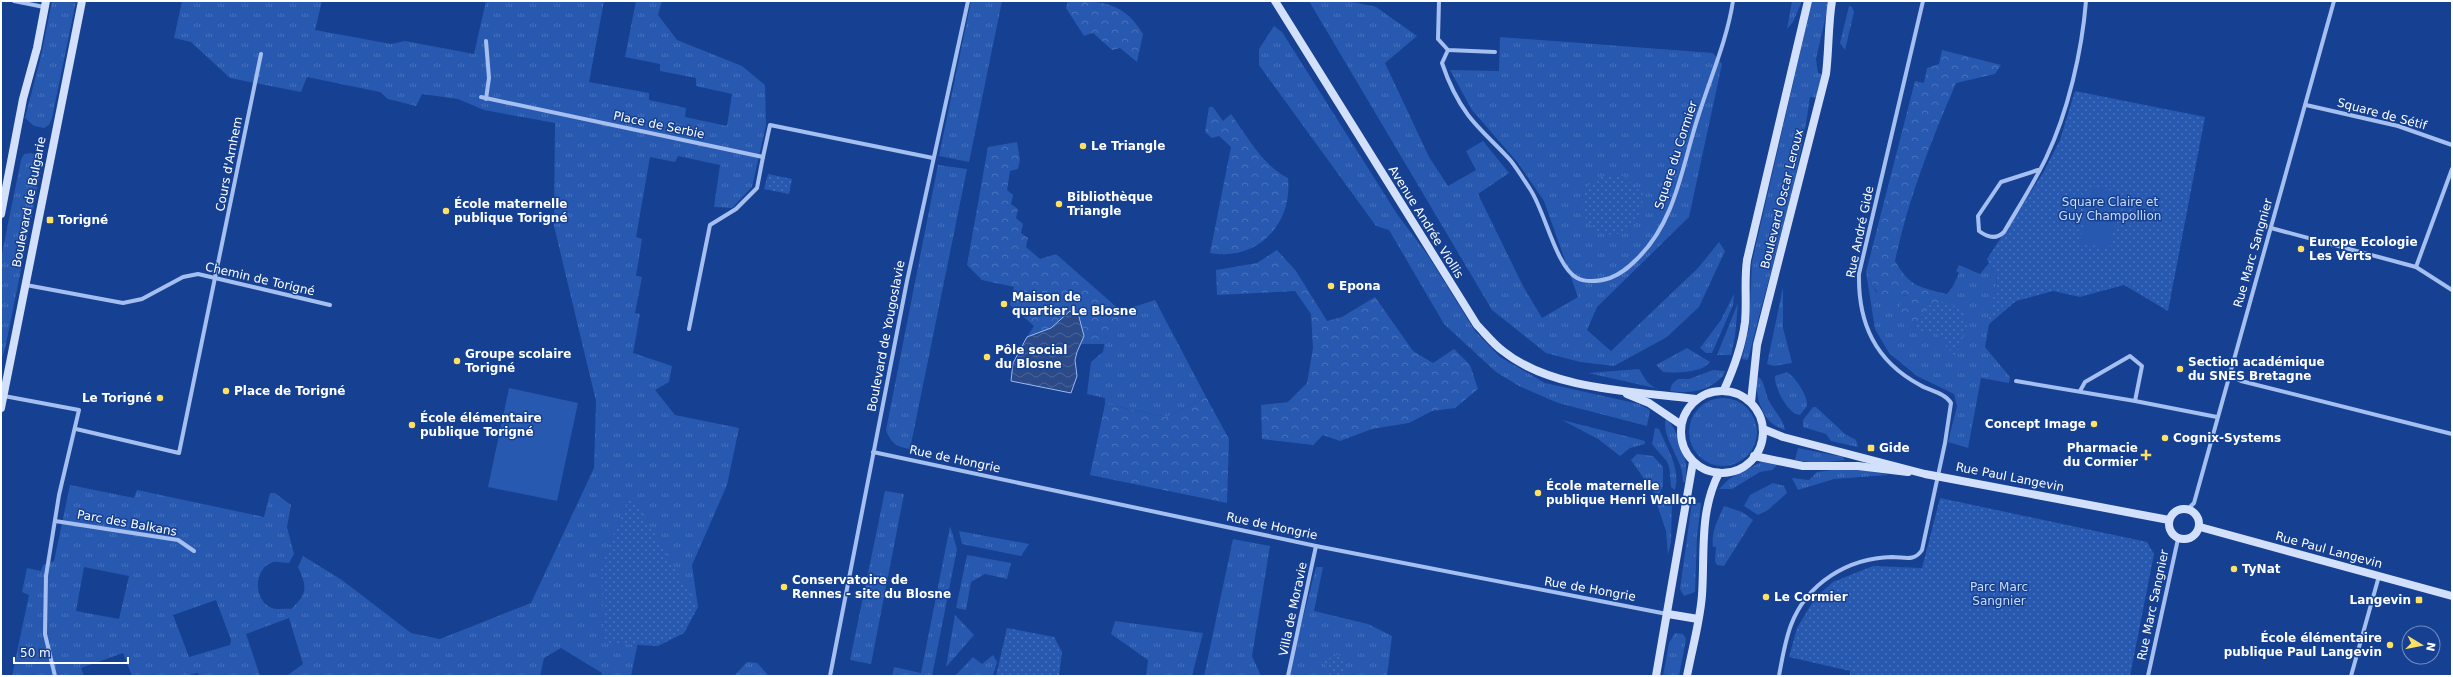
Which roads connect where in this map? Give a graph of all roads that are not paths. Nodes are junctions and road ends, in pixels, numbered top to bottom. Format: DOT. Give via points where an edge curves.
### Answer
graph roads {
  1 [pos="14,1"];
  2 [pos="82,1"];
  3 [pos="968,1"];
  4 [pos="1275,1"];
  5 [pos="1439,1"];
  6 [pos="1733,1"];
  7 [pos="1808,1"];
  8 [pos="1832,1"];
  9 [pos="1923,1"];
  10 [pos="2086,1"];
  11 [pos="2334,1"];
  12 [pos="45,4"];
  13 [pos="486,41"];
  14 [pos="1448,50"];
  15 [pos="1495,52"];
  16 [pos="261,54"];
  17 [pos="481,98"];
  18 [pos="486,99"];
  19 [pos="2306,105"];
  20 [pos="2452,145"];
  21 [pos="764,157"];
  22 [pos="933,158"];
  23 [pos="2452,169"];
  24 [pos="2038,170"];
  25 [pos="1,214"];
  26 [pos="2271,228"];
  27 [pos="2416,266"];
  28 [pos="216,278"];
  29 [pos="25,285"];
  30 [pos="2452,290"];
  31 [pos="330,305"];
  32 [pos="688,329"];
  33 [pos="2230,375"];
  34 [pos="2016,382"];
  35 [pos="1611,389"];
  36 [pos="1724,390"];
  37 [pos="2080,391"];
  38 [pos="4,396"];
  39 [pos="1696,399"];
  40 [pos="2135,401"];
  41 [pos="1751,402"];
  42 [pos="1,408"];
  43 [pos="2218,417"];
  44 [pos="1680,424"];
  45 [pos="1763,429"];
  46 [pos="76,430"];
  47 [pos="2452,434"];
  48 [pos="873,452"];
  49 [pos="1754,456"];
  50 [pos="1693,462"];
  51 [pos="1916,472"];
  52 [pos="1720,473"];
  53 [pos="1937,476"];
  54 [pos="2188,508"];
  55 [pos="2169,520"];
  56 [pos="54,521"];
  57 [pos="2200,527"];
  58 [pos="2178,539"];
  59 [pos="1316,546"];
  60 [pos="194,551"];
  61 [pos="2379,576"];
  62 [pos="2452,596"];
  63 [pos="1668,614"];
  64 [pos="1698,619"];
  65 [pos="55,676"];
  66 [pos="830,676"];
  67 [pos="1288,676"];
  68 [pos="1656,676"];
  69 [pos="1687,676"];
  70 [pos="1778,676"];
  71 [pos="2148,676"];
  72 [pos="2350,676"];
  1 -- 12 [label="street"];
  2 -- 29 [label="main road, Boulevard de Bulgarie"];
  3 -- 22 [label="street, Boulevard de Yougoslavie"];
  4 -- 35 [label="main road, Avenue Andrée Viollis" via="1477,325 1503,351 1542,374 1560,380"];
  5 -- 14 [label="street" via="1438,39"];
  6 -- 14 [label="street, Square du Cormier" via="1729,26 1664,224 1645,251 1620,275 1591,282 1578,278 1567,270 1538,201 1512,162 1468,115 1448,80 1442,63"];
  7 -- 36 [label="main road, Boulevard Oscar Leroux" via="1747,260 1745,321 1741,342 1736,363"];
  8 -- 41 [label="main road, Boulevard Oscar Leroux" via="1826,74 1757,345"];
  9 -- 53 [label="street, Rue André Gide" via="1859,274 1859,294 1867,329 1887,361 1914,382 1944,396 1951,403 1952,410"];
  10 -- 24 [label="street" via="2074,75 2051,146"];
  11 -- 19 [label="street, Rue Marc Sangnier"];
  12 -- 25 [label="main road" via="37,48 23,99"];
  13 -- 18 [label="street" via="489,78"];
  14 -- 15 [label="street"];
  16 -- 28 [label="street, Cours d'Arnhem"];
  17 -- 18 [label="street, Place de Serbie"];
  18 -- 21 [label="street, Place de Serbie"];
  19 -- 20 [label="street, Square de Sétif" via="2398,126"];
  19 -- 26 [label="street, Rue Marc Sangnier"];
  21 -- 22 [label="street" via="770,125"];
  21 -- 32 [label="street" via="757,188 736,209 710,224"];
  22 -- 48 [label="street, Boulevard de Yougoslavie"];
  23 -- 27 [label="street"];
  24 -- 24 [label="street" via="2000,182 1978,216 1979,231 1994,237 2004,232"];
  26 -- 27 [label="street"];
  26 -- 33 [label="street, Rue Marc Sangnier"];
  27 -- 30 [label="street"];
  28 -- 29 [label="street, Chemin de Torigné" via="198,274 183,277 142,299 123,303"];
  28 -- 31 [label="street, Chemin de Torigné"];
  28 -- 46 [label="street" via="179,453"];
  29 -- 38 [label="main road, Boulevard de Bulgarie"];
  33 -- 43 [label="street, Rue Marc Sangnier"];
  33 -- 47 [label="street" via="2241,381"];
  34 -- 37 [label="street"];
  35 -- 39 [label="main road, Avenue Andrée Viollis"];
  35 -- 44 [label="main road, Avenue Andrée Viollis" via="1649,403"];
  36 -- 39 [label="main road"];
  36 -- 41 [label="main road"];
  37 -- 40 [label="street"];
  37 -- 40 [label="street" via="2085,382 2130,356 2142,366"];
  38 -- 42 [label="main road, Boulevard de Bulgarie"];
  38 -- 46 [label="street" via="79,410"];
  39 -- 44 [label="main road" via="1687,409"];
  40 -- 43 [label="street"];
  41 -- 45 [label="main road" via="1761,419"];
  43 -- 54 [label="street, Rue Marc Sangnier" via="2194,503"];
  44 -- 50 [label="main road" via="1684,444"];
  45 -- 49 [label="main road" via="1762,440"];
  45 -- 51 [label="main road, Rue Paul Langevin" via="1783,437 1868,457"];
  46 -- 56 [label="street"];
  48 -- 59 [label="street, Rue de Hongrie"];
  48 -- 66 [label="street, Boulevard de Yougoslavie"];
  49 -- 51 [label="main road, Rue Paul Langevin" via="1803,466 1858,466"];
  49 -- 52 [label="main road" via="1737,470"];
  50 -- 52 [label="main road" via="1701,468"];
  50 -- 63 [label="main road"];
  51 -- 53 [label="main road, Rue Paul Langevin"];
  52 -- 64 [label="main road" via="1708,500 1704,518 1702,596"];
  53 -- 55 [label="main road, Rue Paul Langevin"];
  53 -- 70 [label="street" via="1919,555 1910,559 1875,559 1854,564 1833,573 1813,589 1800,606 1791,625"];
  54 -- 55 [label="main road" via="2178,509"];
  54 -- 57 [label="main road" via="2198,516"];
  55 -- 58 [label="main road" via="2170,531"];
  56 -- 60 [label="street, Parc des Balkans" via="178,540"];
  56 -- 65 [label="street" via="46,576 45,634"];
  57 -- 58 [label="main road" via="2192,538"];
  57 -- 61 [label="main road, Rue Paul Langevin"];
  58 -- 71 [label="street, Rue Marc Sangnier"];
  59 -- 63 [label="street, Rue de Hongrie"];
  59 -- 67 [label="street, Villa de Moravie"];
  61 -- 62 [label="main road, Rue Paul Langevin"];
  61 -- 72 [label="street"];
  63 -- 64 [label="main road"];
  63 -- 68 [label="main road"];
  64 -- 69 [label="main road"];
}
